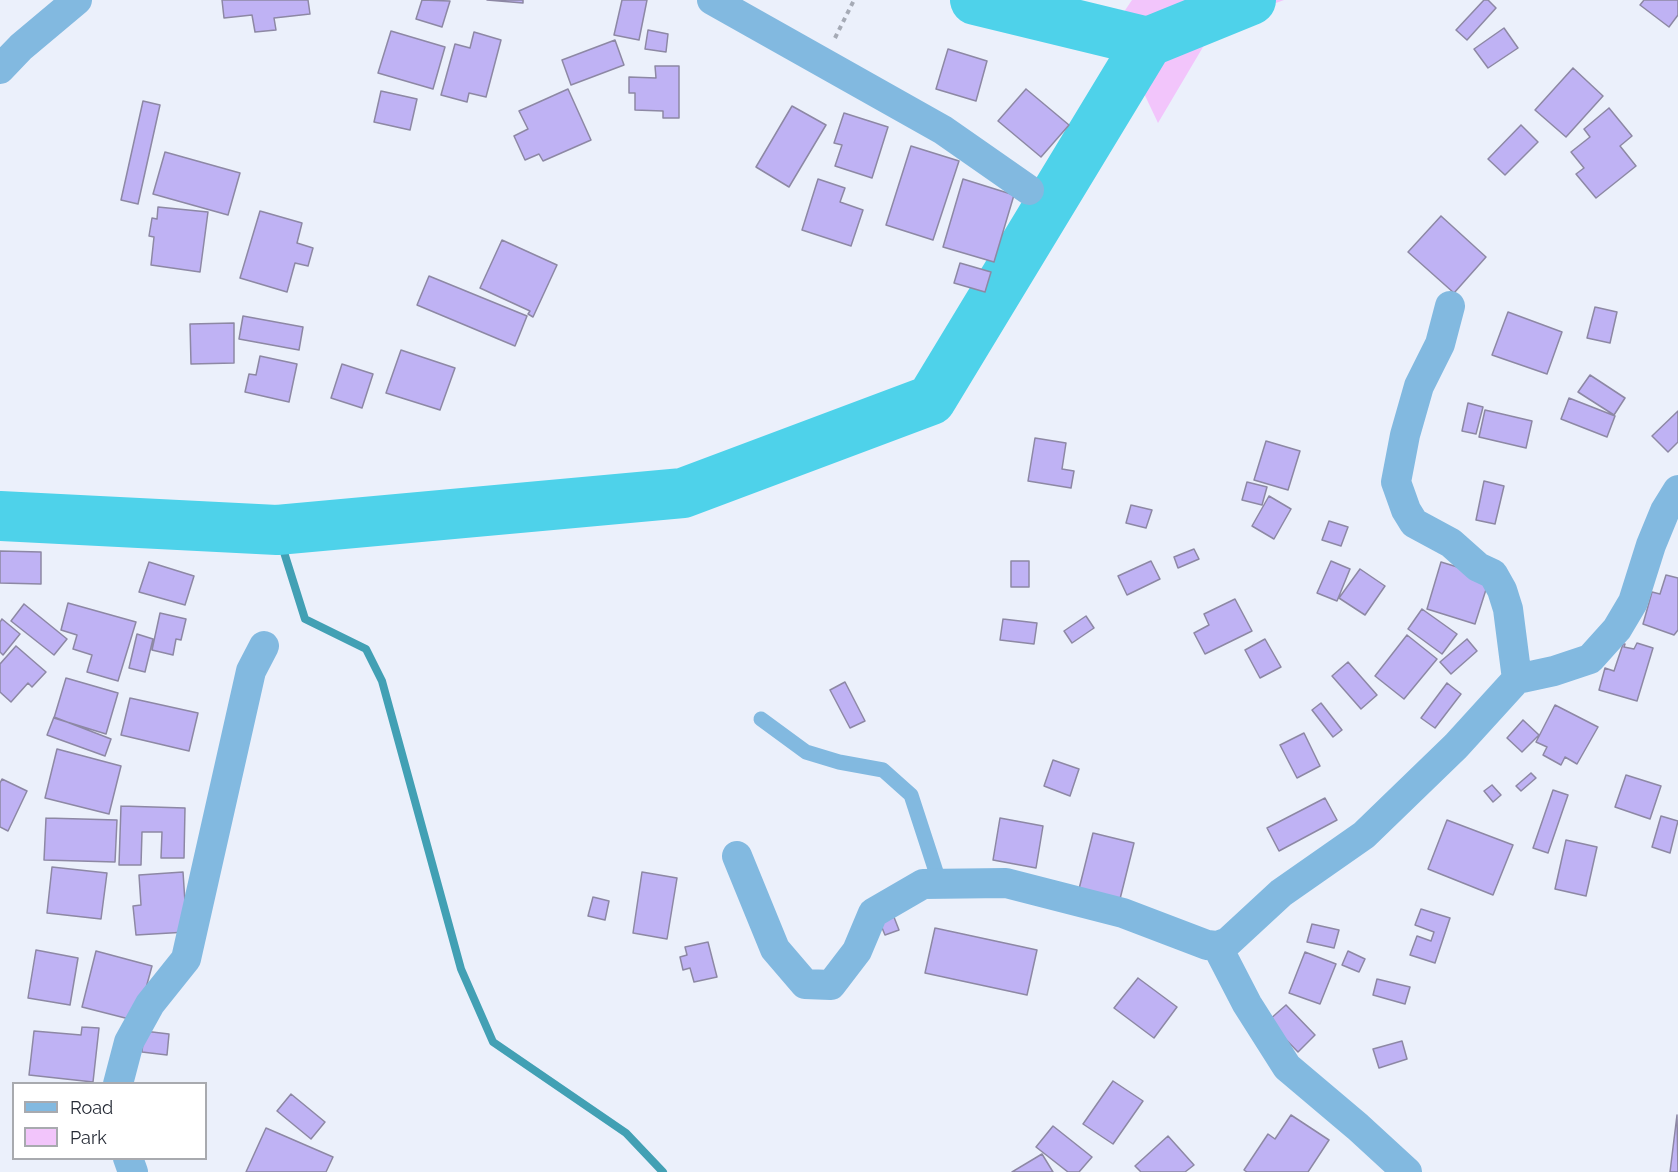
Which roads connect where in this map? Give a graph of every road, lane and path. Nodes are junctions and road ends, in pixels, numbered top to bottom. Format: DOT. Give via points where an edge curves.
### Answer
graph roads {
  1 [pos="77,0"];
  2 [pos="712,0"];
  3 [pos="854,0"];
  4 [pos="822,63"];
  5 [pos="0,69"];
  6 [pos="1029,190"];
  7 [pos="1450,306"];
  8 [pos="1678,490"];
  9 [pos="264,646"];
  10 [pos="1517,679"];
  11 [pos="761,719"];
  12 [pos="737,856"];
  13 [pos="940,884"];
  14 [pos="1218,946"];
  15 [pos="118,1082"];
  16 [pos="1407,1172"];
  1 -- 5 [label="street"];
  2 -- 4 [label="street"];
  3 -- 4 [label="path"];
  4 -- 6 [label="street" via="943,130"];
  7 -- 10 [label="street" via="1440,344 1419,386 1396,482 1414,523 1493,574 1508,609"];
  8 -- 10 [label="street" via="1651,545 1633,602 1617,629 1590,659"];
  9 -- 15 [label="street" via="250,671 186,959 144,1014 129,1042"];
  10 -- 14 [label="street" via="1456,746 1364,835 1281,893 1228,942"];
  11 -- 13 [label="lane" via="806,752 883,770 910,795"];
  12 -- 13 [label="street" via="775,949 805,984 831,985 857,951 873,913 923,884"];
  13 -- 14 [label="street" via="1006,884 1123,913"];
  14 -- 16 [label="street" via="1247,1004 1287,1067"];
}
